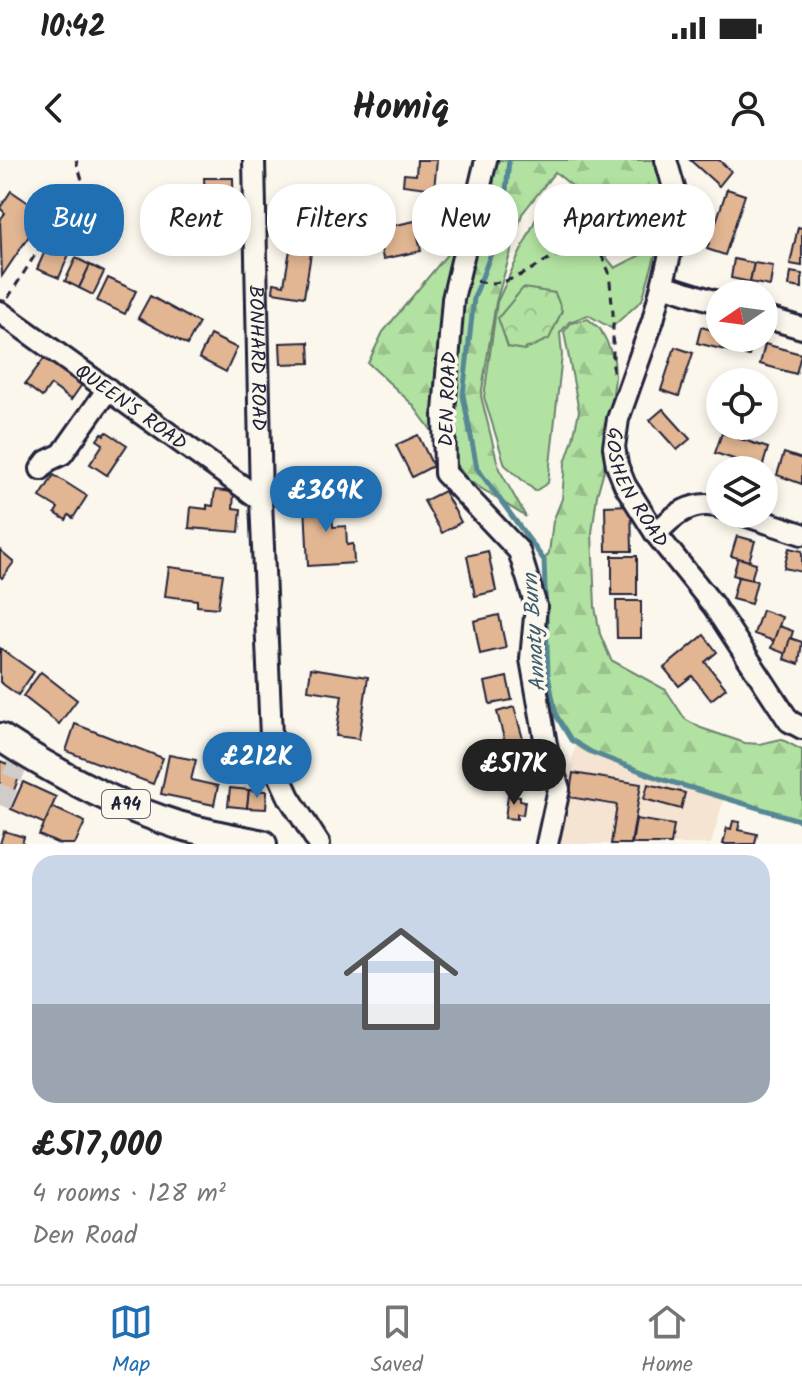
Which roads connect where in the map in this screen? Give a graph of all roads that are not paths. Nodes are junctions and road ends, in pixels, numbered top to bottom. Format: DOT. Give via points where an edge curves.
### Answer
graph roads {
  1 [pos="254,160"];
  2 [pos="486,160"];
  3 [pos="666,160"];
  4 [pos="663,285"];
  5 [pos="706,299"];
  6 [pos="3,306"];
  7 [pos="778,321"];
  8 [pos="802,328"];
  9 [pos="108,389"];
  10 [pos="41,469"];
  11 [pos="261,500"];
  12 [pos="706,504"];
  13 [pos="778,526"];
  14 [pos="656,534"];
  15 [pos="802,534"];
  16 [pos="802,728"];
  17 [pos="0,737"];
  18 [pos="263,844"];
  19 [pos="319,844"];
  20 [pos="547,844"];
  1 -- 11 [label="street, BONHARD ROAD"];
  2 -- 20 [label="street, DEN ROAD" via="453,299 445,473 519,551 536,606 531,659 559,789"];
  3 -- 4 [label="street, GOSHEN ROAD" via="679,210"];
  4 -- 5 [label="street"];
  4 -- 14 [label="street, GOSHEN ROAD" via="618,419 614,447 625,485"];
  6 -- 9 [label="street, QUEEN'S ROAD"];
  7 -- 8 [label="street"];
  9 -- 10 [label="street" via="62,454"];
  9 -- 11 [label="street, QUEEN'S ROAD"];
  11 -- 19 [label="street, BONHARD ROAD" via="272,760"];
  12 -- 14 [label="street" via="676,515"];
  13 -- 15 [label="street"];
  14 -- 16 [label="street, GOSHEN ROAD" via="713,605 789,721"];
  17 -- 18 [label="main road, A94" via="21,759 177,825"];
}
